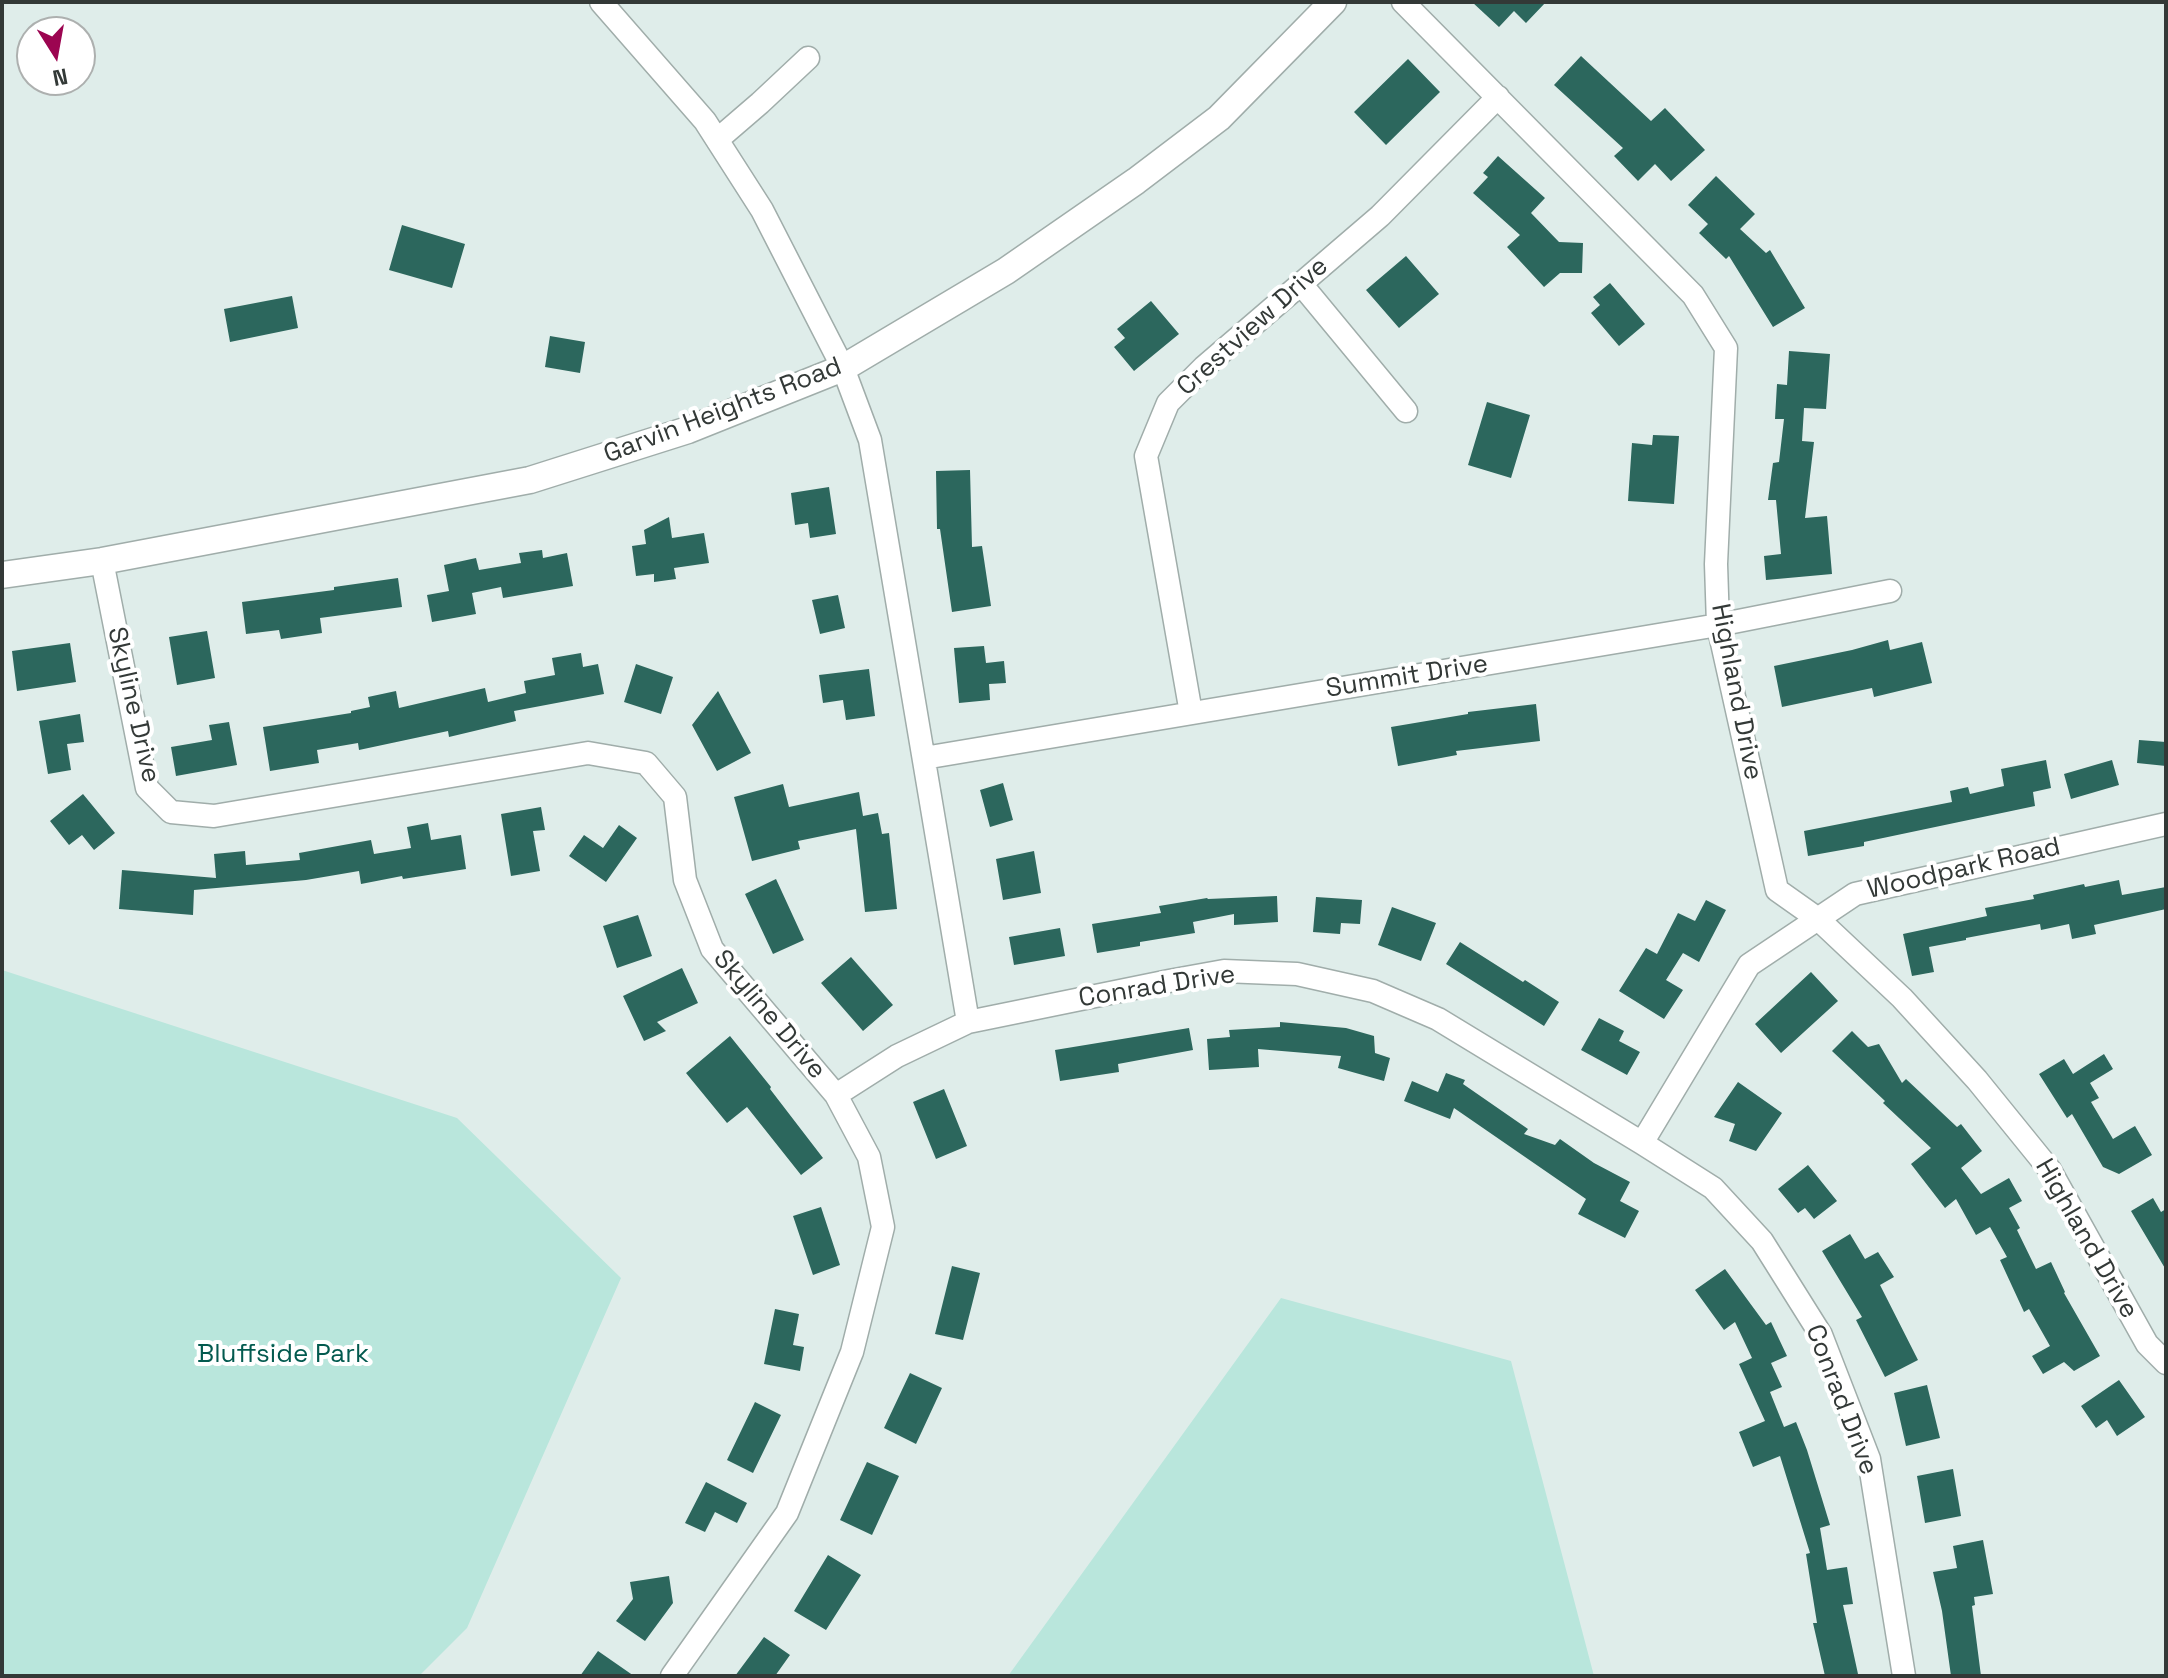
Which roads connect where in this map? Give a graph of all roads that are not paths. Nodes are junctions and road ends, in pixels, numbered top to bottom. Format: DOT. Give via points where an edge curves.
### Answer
graph roads {
  1 [pos="601,2"];
  2 [pos="1333,2"];
  3 [pos="1403,2"];
  4 [pos="808,58"];
  5 [pos="1498,97"];
  6 [pos="717,140"];
  7 [pos="1301,284"];
  8 [pos="843,368"];
  9 [pos="1406,411"];
  10 [pos="102,561"];
  11 [pos="2,575"];
  12 [pos="1890,591"];
  13 [pos="1718,625"];
  14 [pos="1191,713"];
  15 [pos="924,758"];
  16 [pos="2166,824"];
  17 [pos="1818,919"];
  18 [pos="968,1022"];
  19 [pos="836,1095"];
  20 [pos="1642,1143"];
  21 [pos="2166,1363"];
  22 [pos="672,1676"];
  23 [pos="1904,1676"];
  1 -- 6 [label="street"];
  2 -- 8 [label="main road, Garvin Heights Road" via="1219,118 1136,181 1006,271"];
  3 -- 5 [label="street, Highland Drive"];
  4 -- 6 [label="street"];
  5 -- 7 [label="street, Crestview Drive" via="1380,216"];
  5 -- 13 [label="street, Highland Drive" via="1693,295 1726,348"];
  6 -- 8 [label="street" via="762,210"];
  7 -- 9 [label="street"];
  7 -- 14 [label="street, Crestview Drive" via="1168,403 1146,456"];
  8 -- 10 [label="main road, Garvin Heights Road" via="688,430 530,480"];
  8 -- 15 [label="street" via="870,440"];
  10 -- 11 [label="main road, Garvin Heights Road"];
  10 -- 19 [label="street, Skyline Drive" via="147,788 171,812 214,816 588,753 646,763 675,797 685,880 712,949"];
  12 -- 13 [label="street, Summit Drive"];
  13 -- 14 [label="street, Summit Drive"];
  13 -- 17 [label="street, Highland Drive" via="1777,890"];
  14 -- 15 [label="street, Summit Drive"];
  15 -- 18 [label="street"];
  16 -- 17 [label="street, Woodpark Road" via="1855,894"];
  17 -- 20 [label="street, Woodpark Road" via="1749,965"];
  17 -- 21 [label="street, Highland Drive" via="1902,998 2050,1170 2147,1344"];
  18 -- 19 [label="street, Conrad Drive" via="897,1056"];
  18 -- 20 [label="street, Conrad Drive" via="1224,971 1297,974 1373,991 1438,1019"];
  19 -- 22 [label="street, Skyline Drive" via="869,1157 883,1227 852,1352 787,1513"];
  20 -- 23 [label="street, Conrad Drive" via="1713,1188 1762,1241 1821,1335 1869,1459"];
}
